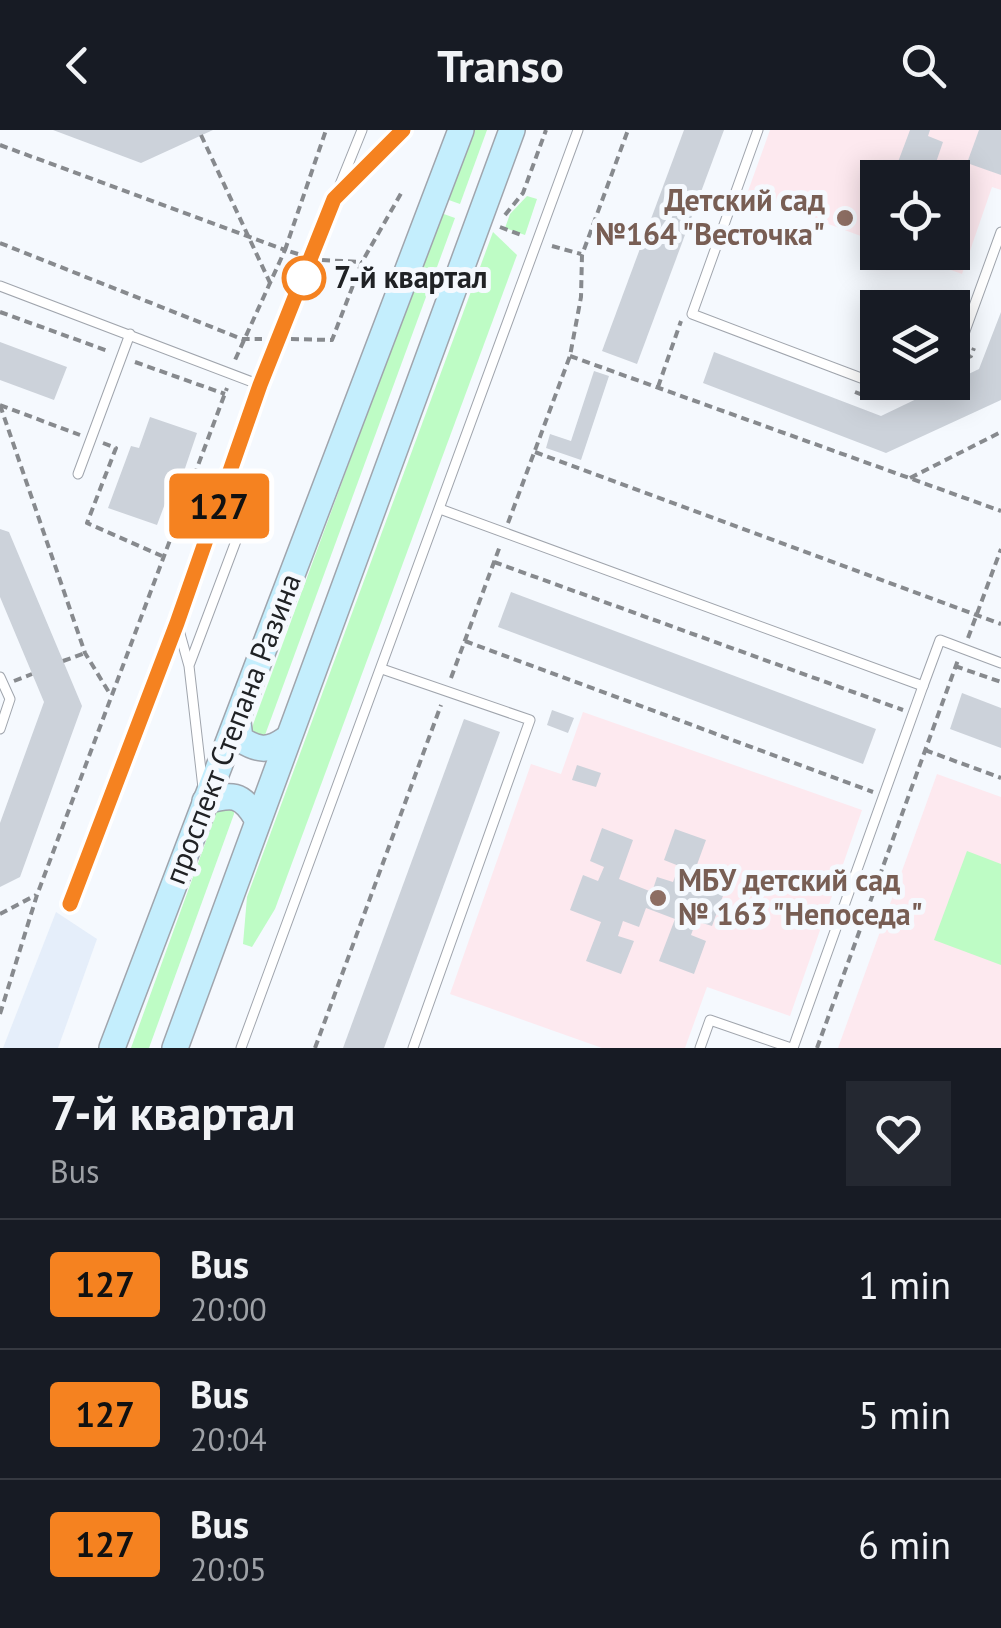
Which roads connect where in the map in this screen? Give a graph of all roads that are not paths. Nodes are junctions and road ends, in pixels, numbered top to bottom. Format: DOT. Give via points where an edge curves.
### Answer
graph roads {
  1 [pos="362,130"];
  2 [pos="403,130"];
  3 [pos="460,130"];
  4 [pos="512,130"];
  5 [pos="578,130"];
  6 [pos="758,130"];
  7 [pos="334,199"];
  8 [pos="1001,232"];
  9 [pos="0,286"];
  10 [pos="970,317"];
  11 [pos="130,334"];
  12 [pos="860,378"];
  13 [pos="260,385"];
  14 [pos="78,474"];
  15 [pos="229,477"];
  16 [pos="440,509"];
  17 [pos="177,623"];
  18 [pos="1001,663"];
  19 [pos="188,666"];
  20 [pos="382,669"];
  21 [pos="0,677"];
  22 [pos="923,686"];
  23 [pos="238,722"];
  24 [pos="0,729"];
  25 [pos="285,740"];
  26 [pos="204,801"];
  27 [pos="256,817"];
  28 [pos="70,904"];
  29 [pos="112,1048"];
  30 [pos="174,1048"];
  31 [pos="240,1048"];
  32 [pos="414,1048"];
  33 [pos="700,1048"];
  34 [pos="792,1048"];
  1 -- 7 [label="lane"];
  2 -- 7 [label="lane"];
  3 -- 23 [label="main road, проспект Степана Разина"];
  4 -- 25 [label="main road, проспект Степана Разина"];
  5 -- 16 [label="lane"];
  6 -- 12 [label="lane" via="692,314"];
  7 -- 13 [label="lane"];
  8 -- 10 [label="lane"];
  9 -- 11 [label="lane"];
  11 -- 13 [label="lane"];
  11 -- 14 [label="lane"];
  13 -- 15 [label="lane"];
  15 -- 17 [label="lane"];
  15 -- 19 [label="lane" via="248,509"];
  16 -- 20 [label="lane"];
  16 -- 22 [label="lane"];
  17 -- 19 [label="lane"];
  17 -- 28 [label="lane"];
  18 -- 22 [label="lane" via="940,640"];
  19 -- 26 [label="lane"];
  20 -- 31 [label="lane"];
  20 -- 32 [label="lane" via="530,720"];
  21 -- 24 [label="lane" via="10,699"];
  22 -- 34 [label="lane"];
  23 -- 25 [label="main road" via="240,738 254,749"];
  23 -- 26 [label="main road, проспект Степана Разина"];
  25 -- 27 [label="main road, проспект Степана Разина"];
  26 -- 27 [label="main road" via="232,794 244,798"];
  26 -- 29 [label="main road, проспект Степана Разина"];
  27 -- 30 [label="main road, проспект Степана Разина"];
  33 -- 34 [label="lane" via="710,1020"];
}
